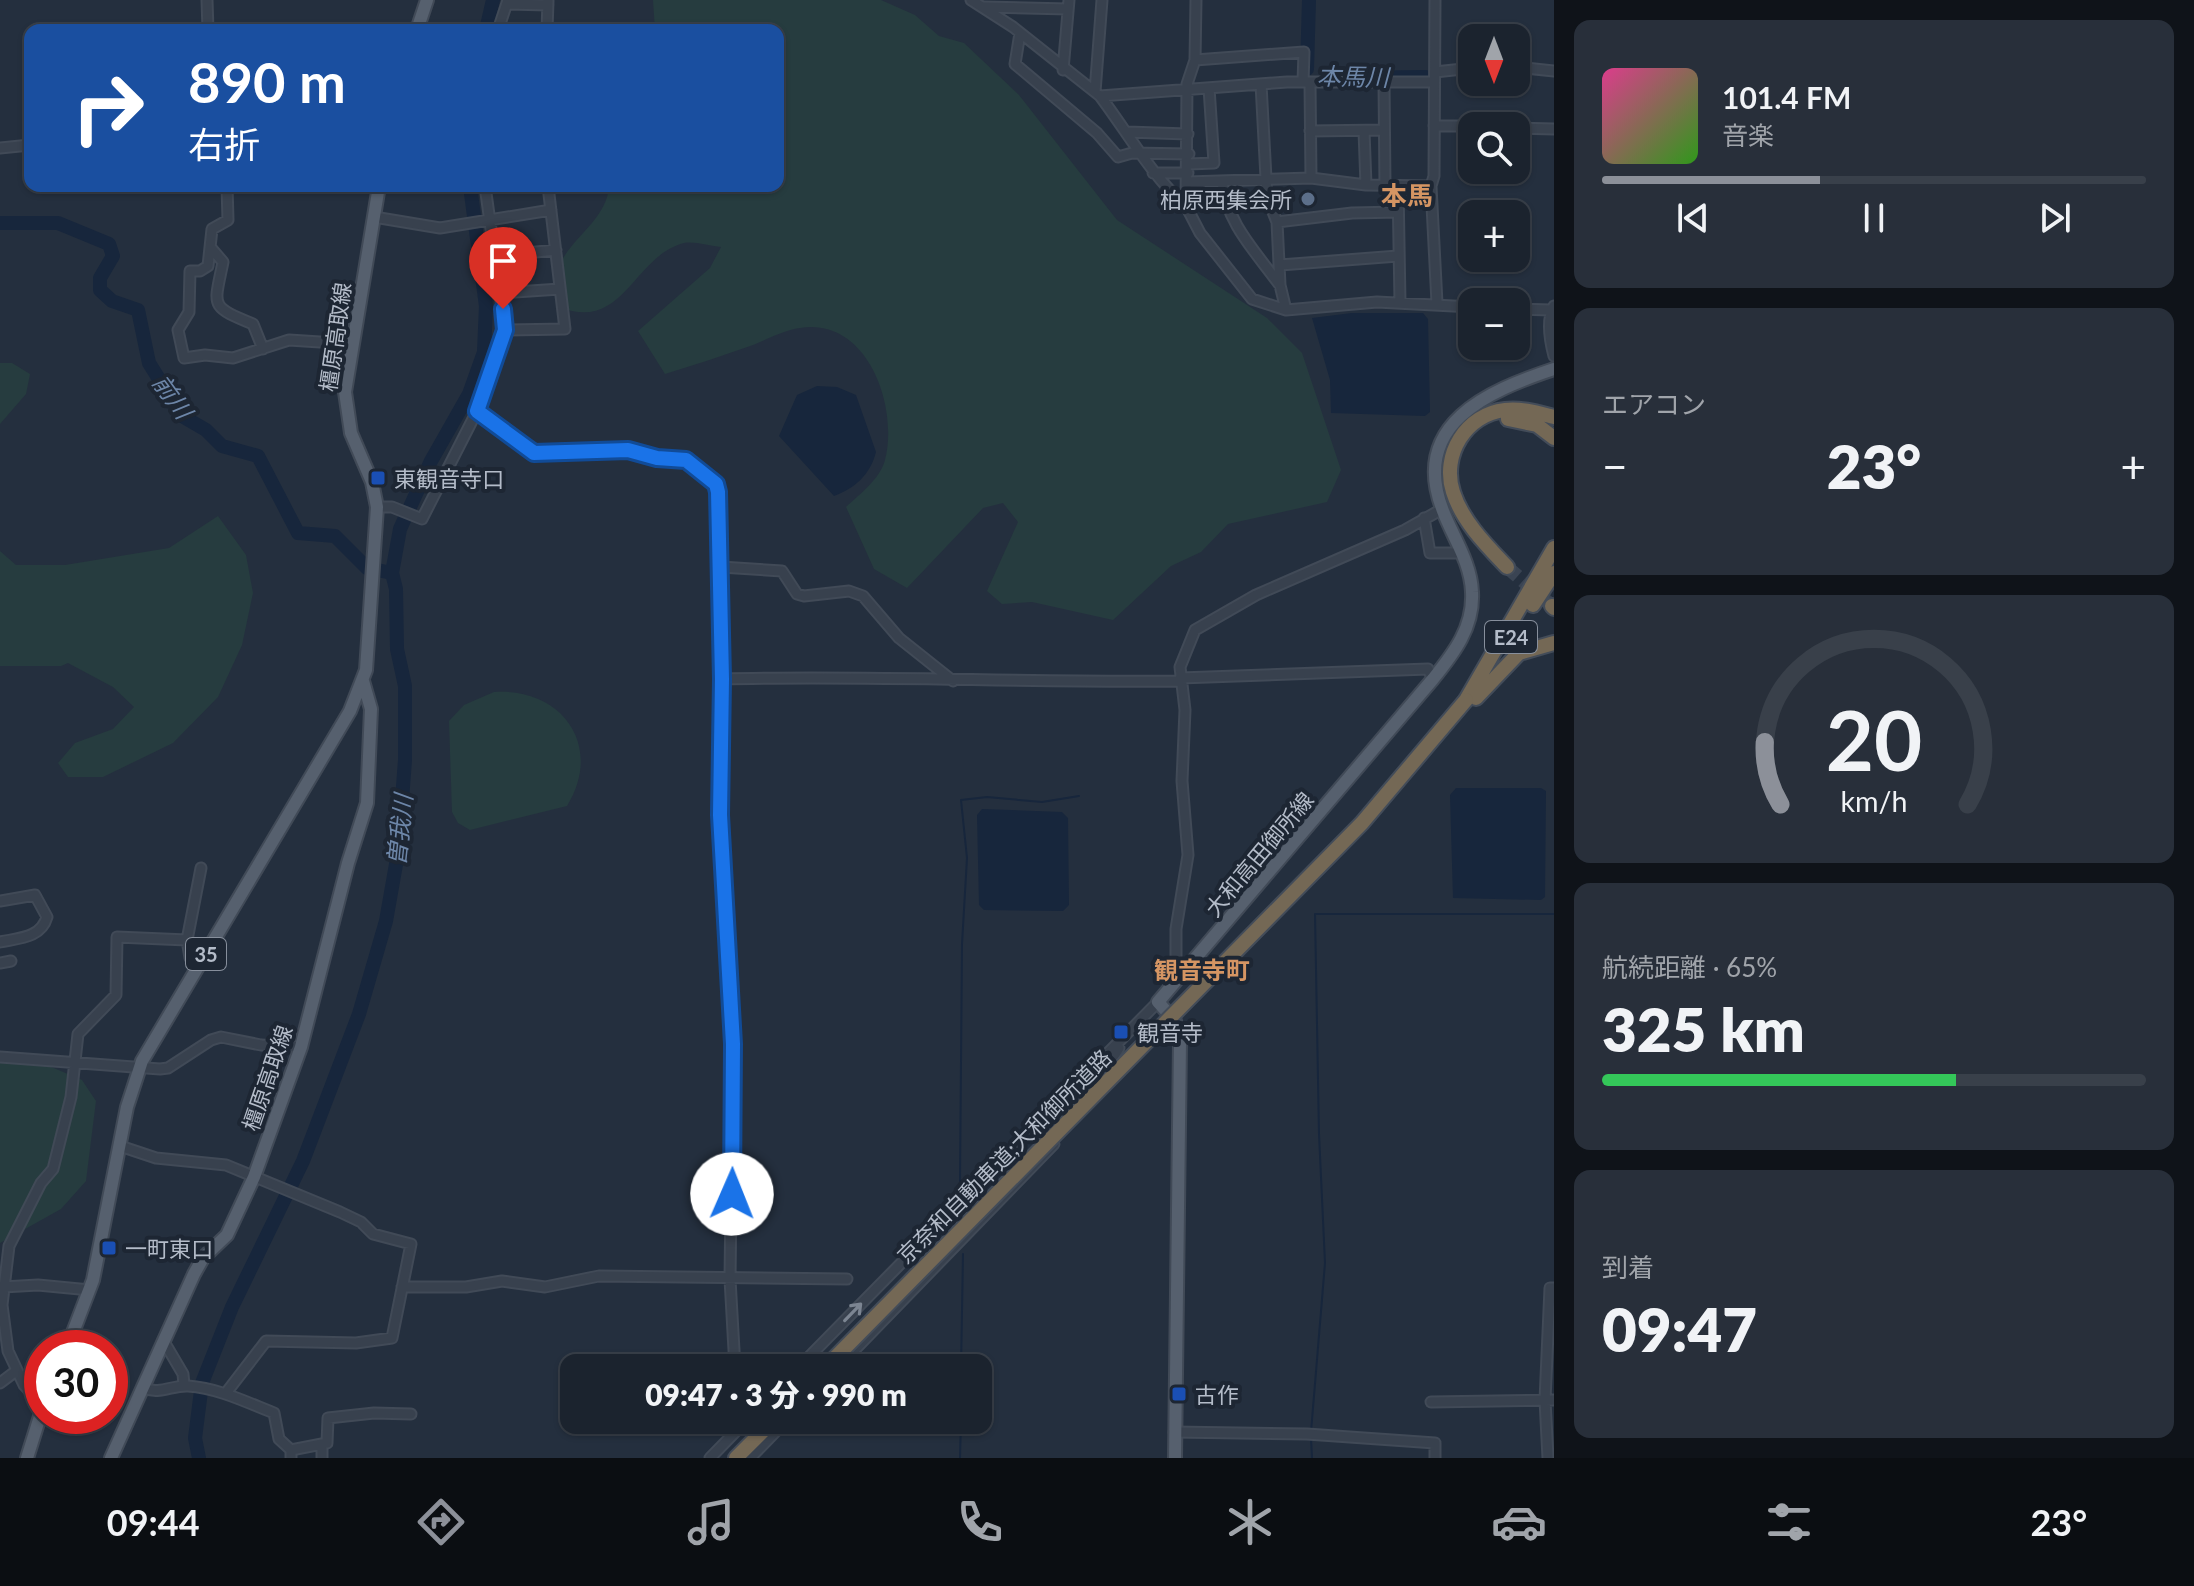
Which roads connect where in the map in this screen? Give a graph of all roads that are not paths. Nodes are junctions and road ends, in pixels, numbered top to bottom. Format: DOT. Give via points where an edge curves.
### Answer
graph roads {
  1 [pos="207,0"];
  2 [pos="427,0"];
  3 [pos="971,0"];
  4 [pos="1102,0"];
  5 [pos="1196,0"];
  6 [pos="1435,0"];
  7 [pos="507,2"];
  8 [pos="548,2"];
  9 [pos="1069,5"];
  10 [pos="981,6"];
  11 [pos="208,24"];
  12 [pos="419,24"];
  13 [pos="500,24"];
  14 [pos="547,24"];
  15 [pos="1020,33"];
  16 [pos="1195,60"];
  17 [pos="1530,68"];
  18 [pos="1063,70"];
  19 [pos="1458,71"];
  20 [pos="1554,71"];
  21 [pos="1434,77"];
  22 [pos="1384,82"];
  23 [pos="1306,83"];
  24 [pos="1261,84"];
  25 [pos="1209,88"];
  26 [pos="1187,90"];
  27 [pos="1097,94"];
  28 [pos="1434,126"];
  29 [pos="1458,126"];
  30 [pos="1530,128"];
  31 [pos="1554,129"];
  32 [pos="1384,130"];
  33 [pos="1310,131"];
  34 [pos="1364,131"];
  35 [pos="1127,132"];
  36 [pos="1188,134"];
  37 [pos="24,146"];
  38 [pos="0,148"];
  39 [pos="1142,153"];
  40 [pos="1189,168"];
  41 [pos="1153,173"];
  42 [pos="1311,178"];
  43 [pos="1266,179"];
  44 [pos="1222,181"];
  45 [pos="1366,185"];
  46 [pos="1385,186"];
  47 [pos="1398,186"];
  48 [pos="1431,186"];
  49 [pos="227,192"];
  50 [pos="378,192"];
  51 [pos="486,192"];
  52 [pos="549,192"];
  53 [pos="1186,206"];
  54 [pos="551,210"];
  55 [pos="1398,212"];
  56 [pos="374,217"];
  57 [pos="489,220"];
  58 [pos="1277,222"];
  59 [pos="211,248"];
  60 [pos="556,250"];
  61 [pos="496,256"];
  62 [pos="1398,256"];
  63 [pos="1280,265"];
  64 [pos="1280,285"];
  65 [pos="560,289"];
  66 [pos="502,293"];
  67 [pos="1400,302"];
  68 [pos="1437,303"];
  69 [pos="1458,305"];
  70 [pos="1552,308"];
  71 [pos="1530,309"];
  72 [pos="1286,310"];
  73 [pos="505,330"];
  74 [pos="351,344"];
  75 [pos="263,349"];
  76 [pos="1554,356"];
  77 [pos="1554,369"];
  78 [pos="477,411"];
  79 [pos="1554,417"];
  80 [pos="1554,438"];
  81 [pos="377,507"];
  82 [pos="1442,509"];
  83 [pos="1424,518"];
  84 [pos="1554,548"];
  85 [pos="1461,553"];
  86 [pos="721,567"];
  87 [pos="1554,573"];
  88 [pos="1554,643"];
  89 [pos="722,679"];
  90 [pos="1180,679"];
  91 [pos="1433,679"];
  92 [pos="363,681"];
  93 [pos="953,681"];
  94 [pos="1466,702"];
  95 [pos="201,868"];
  96 [pos="0,901"];
  97 [pos="187,940"];
  98 [pos="0,942"];
  99 [pos="199,966"];
  100 [pos="1185,972"];
  101 [pos="1158,1002"];
  102 [pos="1125,1038"];
  103 [pos="301,1047"];
  104 [pos="0,1057"];
  105 [pos="75,1063"];
  106 [pos="140,1067"];
  107 [pos="120,1146"];
  108 [pos="254,1177"];
  109 [pos="730,1279"];
  110 [pos="847,1279"];
  111 [pos="3,1287"];
  112 [pos="402,1287"];
  113 [pos="1554,1288"];
  114 [pos="90,1290"];
  115 [pos="74,1330"];
  116 [pos="163,1340"];
  117 [pos="734,1354"];
  118 [pos="812,1354"];
  119 [pos="839,1354"];
  120 [pos="851,1354"];
  121 [pos="16,1371"];
  122 [pos="24,1382"];
  123 [pos="0,1383"];
  124 [pos="186,1385"];
  125 [pos="144,1388"];
  126 [pos="222,1392"];
  127 [pos="1550,1400"];
  128 [pos="1431,1402"];
  129 [pos="411,1414"];
  130 [pos="1174,1432"];
  131 [pos="34,1434"];
  132 [pos="733,1434"];
  133 [pos="760,1434"];
  134 [pos="773,1434"];
  135 [pos="322,1444"];
  136 [pos="291,1454"];
  137 [pos="27,1458"];
  138 [pos="111,1458"];
  139 [pos="322,1458"];
  140 [pos="710,1458"];
  141 [pos="736,1458"];
  142 [pos="750,1458"];
  143 [pos="1175,1458"];
  144 [pos="1435,1458"];
  145 [pos="1548,1458"];
  1 -- 11 [label="street"];
  2 -- 12 [label="main road"];
  3 -- 10 [label="street"];
  4 -- 27 [label="street"];
  5 -- 16 [label="street"];
  6 -- 21 [label="street"];
  7 -- 8 [label="street"];
  7 -- 13 [label="street"];
  8 -- 14 [label="street"];
  9 -- 10 [label="street"];
  9 -- 18 [label="street"];
  10 -- 15 [label="street"];
  15 -- 18 [label="street"];
  15 -- 39 [label="street" via="1015,64 1118,157"];
  16 -- 23 [label="street" via="1304,52"];
  16 -- 26 [label="street"];
  17 -- 20 [label="street"];
  18 -- 27 [label="street"];
  19 -- 21 [label="street"];
  21 -- 22 [label="street"];
  21 -- 28 [label="street"];
  22 -- 23 [label="street"];
  22 -- 32 [label="street"];
  23 -- 24 [label="street"];
  23 -- 33 [label="street"];
  24 -- 25 [label="street"];
  24 -- 43 [label="street"];
  25 -- 26 [label="street"];
  25 -- 40 [label="street" via="1214,163"];
  26 -- 27 [label="street"];
  26 -- 36 [label="street"];
  27 -- 35 [label="street"];
  28 -- 29 [label="street"];
  28 -- 48 [label="street"];
  30 -- 31 [label="street"];
  32 -- 34 [label="street"];
  32 -- 46 [label="street"];
  33 -- 34 [label="street"];
  33 -- 42 [label="street"];
  34 -- 45 [label="street"];
  35 -- 36 [label="street"];
  35 -- 39 [label="street"];
  36 -- 40 [label="street"];
  37 -- 38 [label="street"];
  39 -- 40 [label="street"];
  39 -- 41 [label="street"];
  40 -- 41 [label="street"];
  40 -- 44 [label="street"];
  40 -- 53 [label="street"];
  41 -- 53 [label="street"];
  42 -- 43 [label="street"];
  42 -- 45 [label="street"];
  43 -- 44 [label="street"];
  43 -- 58 [label="street"];
  44 -- 64 [label="street" via="1231,219"];
  45 -- 46 [label="street"];
  46 -- 47 [label="street"];
  47 -- 48 [label="street"];
  47 -- 55 [label="street"];
  48 -- 68 [label="street"];
  49 -- 59 [label="street" via="228,220 212,229"];
  50 -- 56 [label="main road, 橿原高取線 / 35"];
  51 -- 57 [label="street"];
  52 -- 54 [label="street"];
  53 -- 72 [label="street" via="1200,233 1252,299"];
  54 -- 57 [label="street"];
  54 -- 60 [label="street"];
  55 -- 58 [label="street"];
  55 -- 62 [label="street"];
  56 -- 57 [label="street" via="440,228"];
  56 -- 74 [label="main road, 橿原高取線 / 35"];
  57 -- 61 [label="street"];
  58 -- 63 [label="street"];
  59 -- 75 [label="street" via="223,262 219,307 253,324"];
  59 -- 75 [label="street" via="208,266 190,271 189,312 178,330 184,358 233,358"];
  60 -- 61 [label="street"];
  60 -- 65 [label="street"];
  61 -- 66 [label="street"];
  62 -- 63 [label="street"];
  62 -- 67 [label="street"];
  63 -- 64 [label="street"];
  64 -- 72 [label="street"];
  65 -- 66 [label="street"];
  65 -- 73 [label="street" via="565,329"];
  66 -- 73 [label="street"];
  67 -- 68 [label="street"];
  67 -- 72 [label="street"];
  68 -- 69 [label="street"];
  70 -- 71 [label="street"];
  70 -- 76 [label="street"];
  73 -- 78 [label="street"];
  74 -- 75 [label="street" via="289,340"];
  74 -- 81 [label="main road, 橿原高取線 / 35" via="346,406"];
  77 -- 82 [label="main road, 大和高田御所線" via="1485,395 1446,423 1435,474"];
  78 -- 81 [label="street" via="422,519"];
  78 -- 86 [label="street" via="534,453 628,450 694,464 716,484"];
  79 -- 80 [label="highway" via="1521,410 1493,413 1467,429 1452,455 1449,475 1458,505 1510,564 1468,506 1459,476 1461,457 1476,433 1500,420 1528,421"];
  81 -- 92 [label="main road, 橿原高取線 / 35"];
  82 -- 83 [label="street"];
  82 -- 85 [label="main road, 大和高田御所線"];
  83 -- 85 [label="street" via="1430,553"];
  83 -- 90 [label="street" via="1256,595 1195,630"];
  84 -- 94 [label="highway"];
  85 -- 91 [label="main road, 大和高田御所線" via="1470,576 1471,615 1462,639"];
  86 -- 89 [label="street"];
  86 -- 93 [label="street" via="782,571 804,596 849,591 863,596 899,638"];
  87 -- 94 [label="highway, 京奈和自動車道;大和御所道路 / E24"];
  88 -- 94 [label="highway" via="1519,653"];
  89 -- 93 [label="street"];
  89 -- 109 [label="street" via="721,830 733,1057"];
  90 -- 91 [label="street" via="1428,669"];
  90 -- 93 [label="street"];
  90 -- 100 [label="street" via="1188,855 1176,962"];
  91 -- 100 [label="main road, 大和高田御所線"];
  92 -- 99 [label="main road, 橿原高取線 / 35"];
  92 -- 103 [label="main road, 橿原高取線 / 35" via="371,709 367,803"];
  94 -- 119 [label="highway, 京奈和自動車道;大和御所道路 / E24, bridge" via="1362,823"];
  95 -- 97 [label="street"];
  96 -- 98 [label="street" via="35,895 47,917 33,935"];
  97 -- 99 [label="street" via="190,958"];
  97 -- 105 [label="street" via="117,937 118,989 78,1034"];
  99 -- 106 [label="main road, 橿原高取線 / 35"];
  100 -- 101 [label="main road, 大和高田御所線"];
  101 -- 102 [label="street"];
  101 -- 130 [label="main road" via="1175,1021 1180,1042"];
  118 -- 102 [label="street, one-way"];
  102 -- 120 [label="street" via="1047,1153"];
  103 -- 106 [label="street" via="221,1037 168,1068"];
  103 -- 108 [label="main road, 橿原高取線 / 35"];
  104 -- 105 [label="street"];
  105 -- 106 [label="street"];
  105 -- 111 [label="street" via="53,1169 14,1230"];
  106 -- 107 [label="main road, 橿原高取線 / 35"];
  107 -- 108 [label="street" via="156,1158 226,1165"];
  107 -- 114 [label="main road, 橿原高取線 / 35"];
  108 -- 112 [label="street" via="361,1222 373,1234 411,1244"];
  108 -- 116 [label="main road, 橿原高取線 / 35" via="227,1235 203,1258"];
  109 -- 110 [label="street"];
  109 -- 112 [label="street" via="599,1276 545,1287 502,1281"];
  109 -- 117 [label="street"];
  111 -- 114 [label="street"];
  111 -- 121 [label="street" via="8,1351"];
  112 -- 126 [label="street" via="392,1338 356,1343 266,1341"];
  113 -- 127 [label="street"];
  114 -- 115 [label="main road, 橿原高取線 / 35"];
  116 -- 124 [label="street"];
  116 -- 125 [label="main road, 橿原高取線 / 35"];
  121 -- 122 [label="street"];
  121 -- 123 [label="street"];
  124 -- 125 [label="street"];
  124 -- 126 [label="street"];
  125 -- 138 [label="main road, 橿原高取線 / 35"];
  126 -- 136 [label="street" via="274,1413 279,1439"];
  127 -- 128 [label="street"];
  127 -- 145 [label="street"];
  129 -- 135 [label="street" via="328,1418 327,1443"];
  130 -- 143 [label="main road"];
  130 -- 144 [label="street" via="1435,1443"];
  131 -- 137 [label="main road"];
  132 -- 140 [label="street"];
  133 -- 141 [label="highway"];
  134 -- 142 [label="street"];
  135 -- 136 [label="street"];
  135 -- 139 [label="street"];
}
